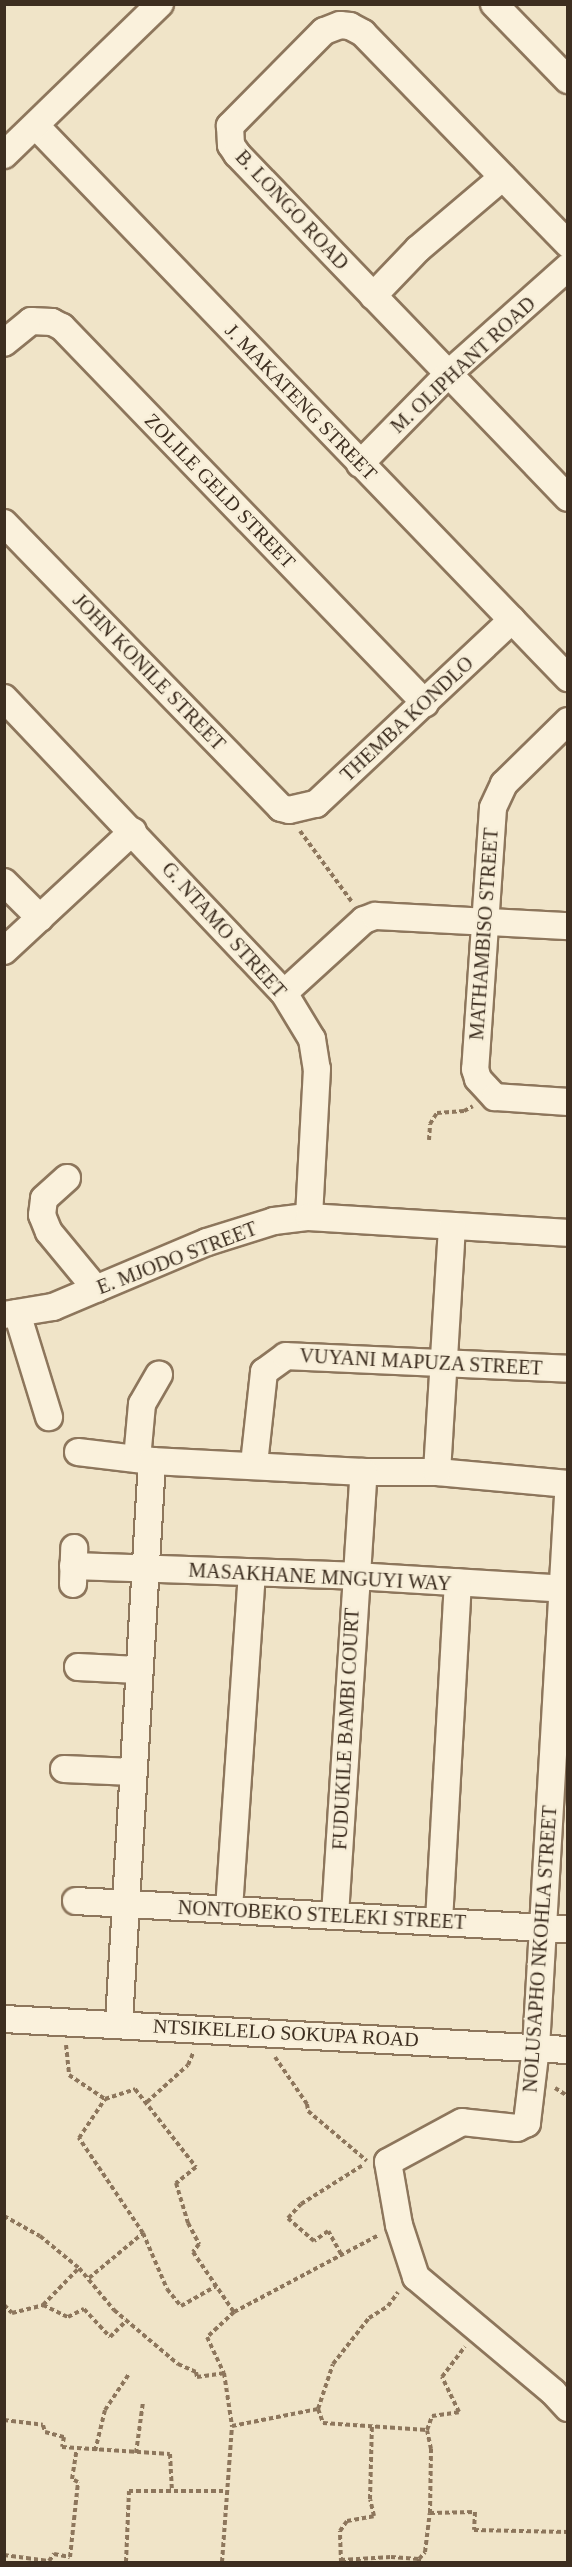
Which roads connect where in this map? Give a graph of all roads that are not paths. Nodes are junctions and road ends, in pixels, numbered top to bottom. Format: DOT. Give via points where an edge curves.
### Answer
graph roads {
  1 [pos="160,4"];
  2 [pos="504,8"];
  3 [pos="567,80"];
  4 [pos="36,126"];
  5 [pos="4,155"];
  6 [pos="503,177"];
  7 [pos="567,244"];
  8 [pos="567,267"];
  9 [pos="373,296"];
  10 [pos="4,343"];
  11 [pos="448,374"];
  12 [pos="360,464"];
  13 [pos="567,498"];
  14 [pos="4,523"];
  15 [pos="512,620"];
  16 [pos="567,678"];
  17 [pos="4,698"];
  18 [pos="425,703"];
  19 [pos="567,721"];
  20 [pos="298,810"];
  21 [pos="133,831"];
  22 [pos="4,882"];
  23 [pos="40,918"];
  24 [pos="487,920"];
  25 [pos="567,926"];
  26 [pos="4,951"];
  27 [pos="284,993"];
  28 [pos="567,1102"];
  29 [pos="67,1178"];
  30 [pos="309,1217"];
  31 [pos="452,1226"];
  32 [pos="567,1233"];
  33 [pos="96,1289"];
  34 [pos="11,1314"];
  35 [pos="446,1361"];
  36 [pos="567,1369"];
  37 [pos="159,1374"];
  38 [pos="49,1417"];
  39 [pos="78,1453"];
  40 [pos="144,1460"];
  41 [pos="254,1464"];
  42 [pos="364,1472"];
  43 [pos="437,1472"];
  44 [pos="567,1484"];
  45 [pos="567,1496"];
  46 [pos="73,1566"];
  47 [pos="147,1570"];
  48 [pos="252,1574"];
  49 [pos="355,1576"];
  50 [pos="458,1583"];
  51 [pos="564,1589"];
  52 [pos="78,1667"];
  53 [pos="138,1670"];
  54 [pos="64,1769"];
  55 [pos="132,1772"];
  56 [pos="76,1902"];
  57 [pos="127,1905"];
  58 [pos="229,1909"];
  59 [pos="335,1915"];
  60 [pos="439,1921"];
  61 [pos="556,1928"];
  62 [pos="4,2019"];
  63 [pos="119,2022"];
  64 [pos="536,2047"];
  65 [pos="567,2050"];
  66 [pos="567,2408"];
  1 -- 4 [label="street"];
  2 -- 3 [label="street"];
  4 -- 5 [label="street"];
  4 -- 12 [label="street, J. MAKATENG STREET"];
  6 -- 7 [label="street, B. LONGO ROAD"];
  6 -- 9 [label="street" via="418,249"];
  6 -- 9 [label="street, B. LONGO ROAD" via="363,33 344,25 324,32 235,117 229,135 237,154"];
  8 -- 11 [label="street, M. OLIPHANT ROAD"];
  9 -- 11 [label="street, B. LONGO ROAD"];
  10 -- 18 [label="street, ZOLILE GELD STREET" via="31,321 52,322 62,327"];
  11 -- 12 [label="street, M. OLIPHANT ROAD"];
  11 -- 13 [label="street, B. LONGO ROAD"];
  12 -- 15 [label="street, J. MAKATENG STREET"];
  14 -- 20 [label="street, JOHN KONILE STREET" via="281,808"];
  15 -- 16 [label="street, J. MAKATENG STREET"];
  15 -- 18 [label="street, THEMBA KONDLO"];
  17 -- 21 [label="street, G. NTAMO STREET"];
  18 -- 20 [label="street, THEMBA KONDLO" via="316,804"];
  19 -- 24 [label="street, MATHAMBISO STREET" via="504,784 497,796"];
  21 -- 23 [label="street"];
  21 -- 27 [label="street, G. NTAMO STREET"];
  22 -- 23 [label="street"];
  23 -- 26 [label="street"];
  24 -- 25 [label="street"];
  24 -- 27 [label="street" via="384,914 364,920"];
  24 -- 28 [label="street, MATHAMBISO STREET" via="475,1069 495,1097"];
  27 -- 30 [label="street, G. NTAMO STREET" via="312,1039 316,1054"];
  29 -- 33 [label="street" via="45,1199 42,1215 49,1232"];
  30 -- 31 [label="street, E. MJODO STREET"];
  30 -- 33 [label="street, E. MJODO STREET" via="274,1221 224,1236"];
  31 -- 32 [label="street, E. MJODO STREET"];
  31 -- 35 [label="street"];
  33 -- 34 [label="street, E. MJODO STREET" via="53,1307"];
  34 -- 38 [label="street"];
  35 -- 36 [label="street, VUYANI MAPUZA STREET"];
  35 -- 41 [label="street, VUYANI MAPUZA STREET" via="286,1356 274,1362 264,1372"];
  35 -- 43 [label="street"];
  37 -- 40 [label="street" via="142,1404"];
  39 -- 40 [label="street"];
  40 -- 41 [label="street"];
  40 -- 47 [label="street"];
  41 -- 42 [label="street"];
  42 -- 43 [label="street"];
  42 -- 49 [label="street, FUDUKILE BAMBI COURT"];
  43 -- 44 [label="street"];
  45 -- 51 [label="street, NOLUSAPHO NKOHLA STREET"];
  46 -- 47 [label="street, MASAKHANE MNGUYI WAY"];
  47 -- 48 [label="street, MASAKHANE MNGUYI WAY"];
  47 -- 53 [label="street"];
  48 -- 49 [label="street, MASAKHANE MNGUYI WAY"];
  48 -- 58 [label="street"];
  49 -- 50 [label="street, MASAKHANE MNGUYI WAY"];
  49 -- 59 [label="street, FUDUKILE BAMBI COURT"];
  50 -- 51 [label="street, MASAKHANE MNGUYI WAY"];
  50 -- 60 [label="street"];
  51 -- 61 [label="street, NOLUSAPHO NKOHLA STREET"];
  52 -- 53 [label="street"];
  53 -- 55 [label="street"];
  54 -- 55 [label="street"];
  55 -- 57 [label="street"];
  56 -- 57 [label="street, NONTOBEKO STELEKI STREET"];
  57 -- 58 [label="street, NONTOBEKO STELEKI STREET"];
  57 -- 63 [label="street"];
  58 -- 59 [label="street, NONTOBEKO STELEKI STREET"];
  59 -- 60 [label="street, NONTOBEKO STELEKI STREET"];
  60 -- 61 [label="street, NONTOBEKO STELEKI STREET"];
  61 -- 64 [label="street, NOLUSAPHO NKOHLA STREET"];
  62 -- 63 [label="street, NTSIKELELO SOKUPA ROAD"];
  63 -- 64 [label="street, NTSIKELELO SOKUPA ROAD"];
  64 -- 65 [label="street, NTSIKELELO SOKUPA ROAD"];
  64 -- 66 [label="street, NOLUSAPHO NKOHLA STREET" via="527,2122 517,2128 477,2121 453,2125 376,2162 416,2277 554,2392"];
}
